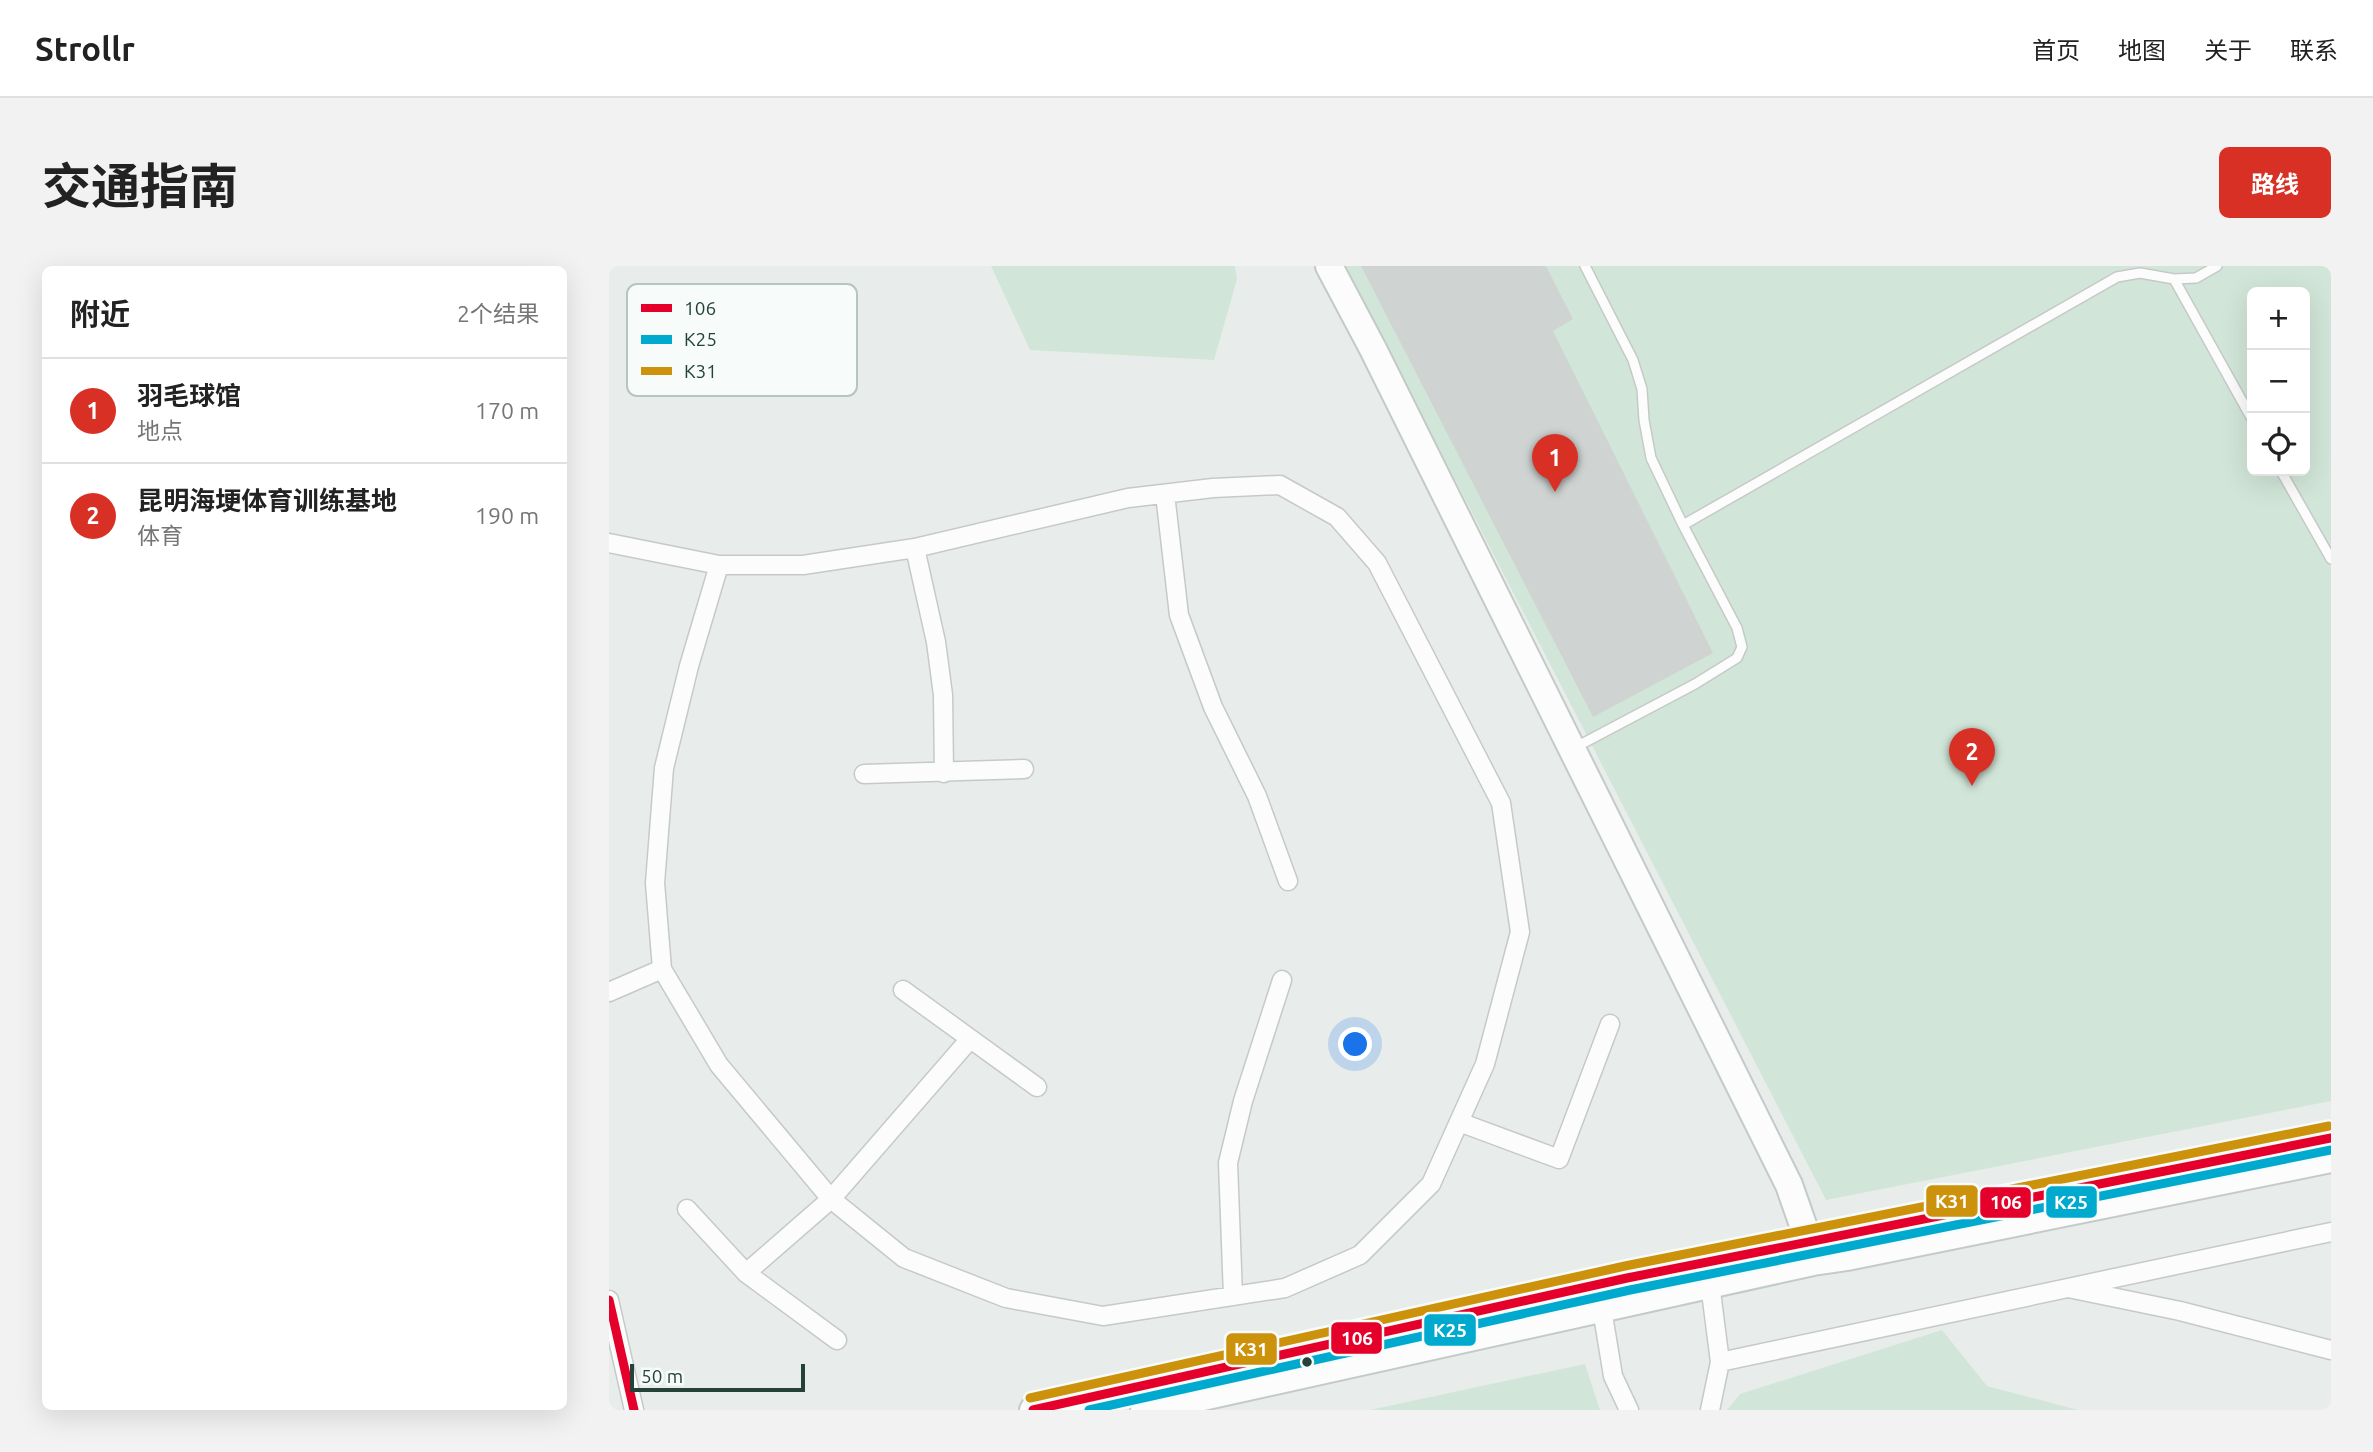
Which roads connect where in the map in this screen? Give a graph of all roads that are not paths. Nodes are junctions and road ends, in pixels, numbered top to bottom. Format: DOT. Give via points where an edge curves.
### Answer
graph roads {
  1 [pos="1329,266"];
  2 [pos="1585,266"];
  3 [pos="2217,266"];
  4 [pos="2174,279"];
  5 [pos="2249,413"];
  6 [pos="2284,476"];
  7 [pos="1165,494"];
  8 [pos="1683,525"];
  9 [pos="609,543"];
  10 [pos="915,548"];
  11 [pos="2331,559"];
  12 [pos="719,565"];
  13 [pos="1572,748"];
  14 [pos="1024,769"];
  15 [pos="944,773"];
  16 [pos="864,774"];
  17 [pos="1288,881"];
  18 [pos="662,969"];
  19 [pos="1282,980"];
  20 [pos="903,990"];
  21 [pos="609,992"];
  22 [pos="1610,1024"];
  23 [pos="970,1039"];
  24 [pos="1037,1087"];
  25 [pos="1459,1122"];
  26 [pos="2331,1138"];
  27 [pos="2331,1159"];
  28 [pos="831,1199"];
  29 [pos="687,1209"];
  30 [pos="2331,1232"];
  31 [pos="1811,1252"];
  32 [pos="745,1273"];
  33 [pos="1710,1284"];
  34 [pos="2066,1287"];
  35 [pos="1233,1296"];
  36 [pos="609,1300"];
  37 [pos="1602,1309"];
  38 [pos="837,1340"];
  39 [pos="2331,1350"];
  40 [pos="1720,1362"];
  41 [pos="634,1410"];
  42 [pos="1033,1410"];
  43 [pos="1144,1410"];
  44 [pos="1629,1410"];
  45 [pos="1710,1410"];
  1 -- 13 [label="street"];
  2 -- 8 [label="lane" via="1633,360 1642,388 1651,458"];
  3 -- 4 [label="lane" via="2196,278"];
  4 -- 5 [label="lane"];
  4 -- 8 [label="lane" via="2140,273 2117,277"];
  6 -- 11 [label="lane"];
  7 -- 10 [label="street" via="1128,498"];
  7 -- 17 [label="street" via="1179,615 1213,707 1257,796"];
  7 -- 25 [label="street" via="1280,485 1337,517 1377,563 1501,803 1520,932 1485,1064"];
  8 -- 13 [label="lane" via="1737,628 1742,647 1737,658"];
  9 -- 12 [label="street"];
  10 -- 12 [label="street" via="803,565"];
  10 -- 15 [label="street" via="943,695"];
  12 -- 18 [label="street" via="664,768 655,883"];
  13 -- 31 [label="street" via="1783,1173"];
  14 -- 15 [label="street"];
  15 -- 16 [label="street"];
  18 -- 21 [label="street"];
  18 -- 28 [label="street" via="719,1065"];
  19 -- 35 [label="street" via="1228,1163"];
  20 -- 23 [label="street"];
  22 -- 25 [label="street" via="1559,1159"];
  23 -- 24 [label="street"];
  23 -- 28 [label="street"];
  25 -- 35 [label="street" via="1431,1184 1360,1255 1285,1288"];
  26 -- 31 [label="street"];
  27 -- 31 [label="street" via="1861,1254"];
  28 -- 32 [label="street"];
  28 -- 35 [label="street" via="904,1258 1006,1298 1103,1315"];
  29 -- 32 [label="street"];
  30 -- 34 [label="street"];
  31 -- 33 [label="street"];
  31 -- 42 [label="street" via="1627,1278"];
  32 -- 38 [label="street"];
  33 -- 37 [label="street"];
  33 -- 40 [label="street"];
  34 -- 39 [label="street"];
  34 -- 40 [label="street"];
  36 -- 41 [label="street"];
  37 -- 43 [label="street"];
  37 -- 44 [label="street" via="1613,1376"];
  40 -- 45 [label="street"];
}
